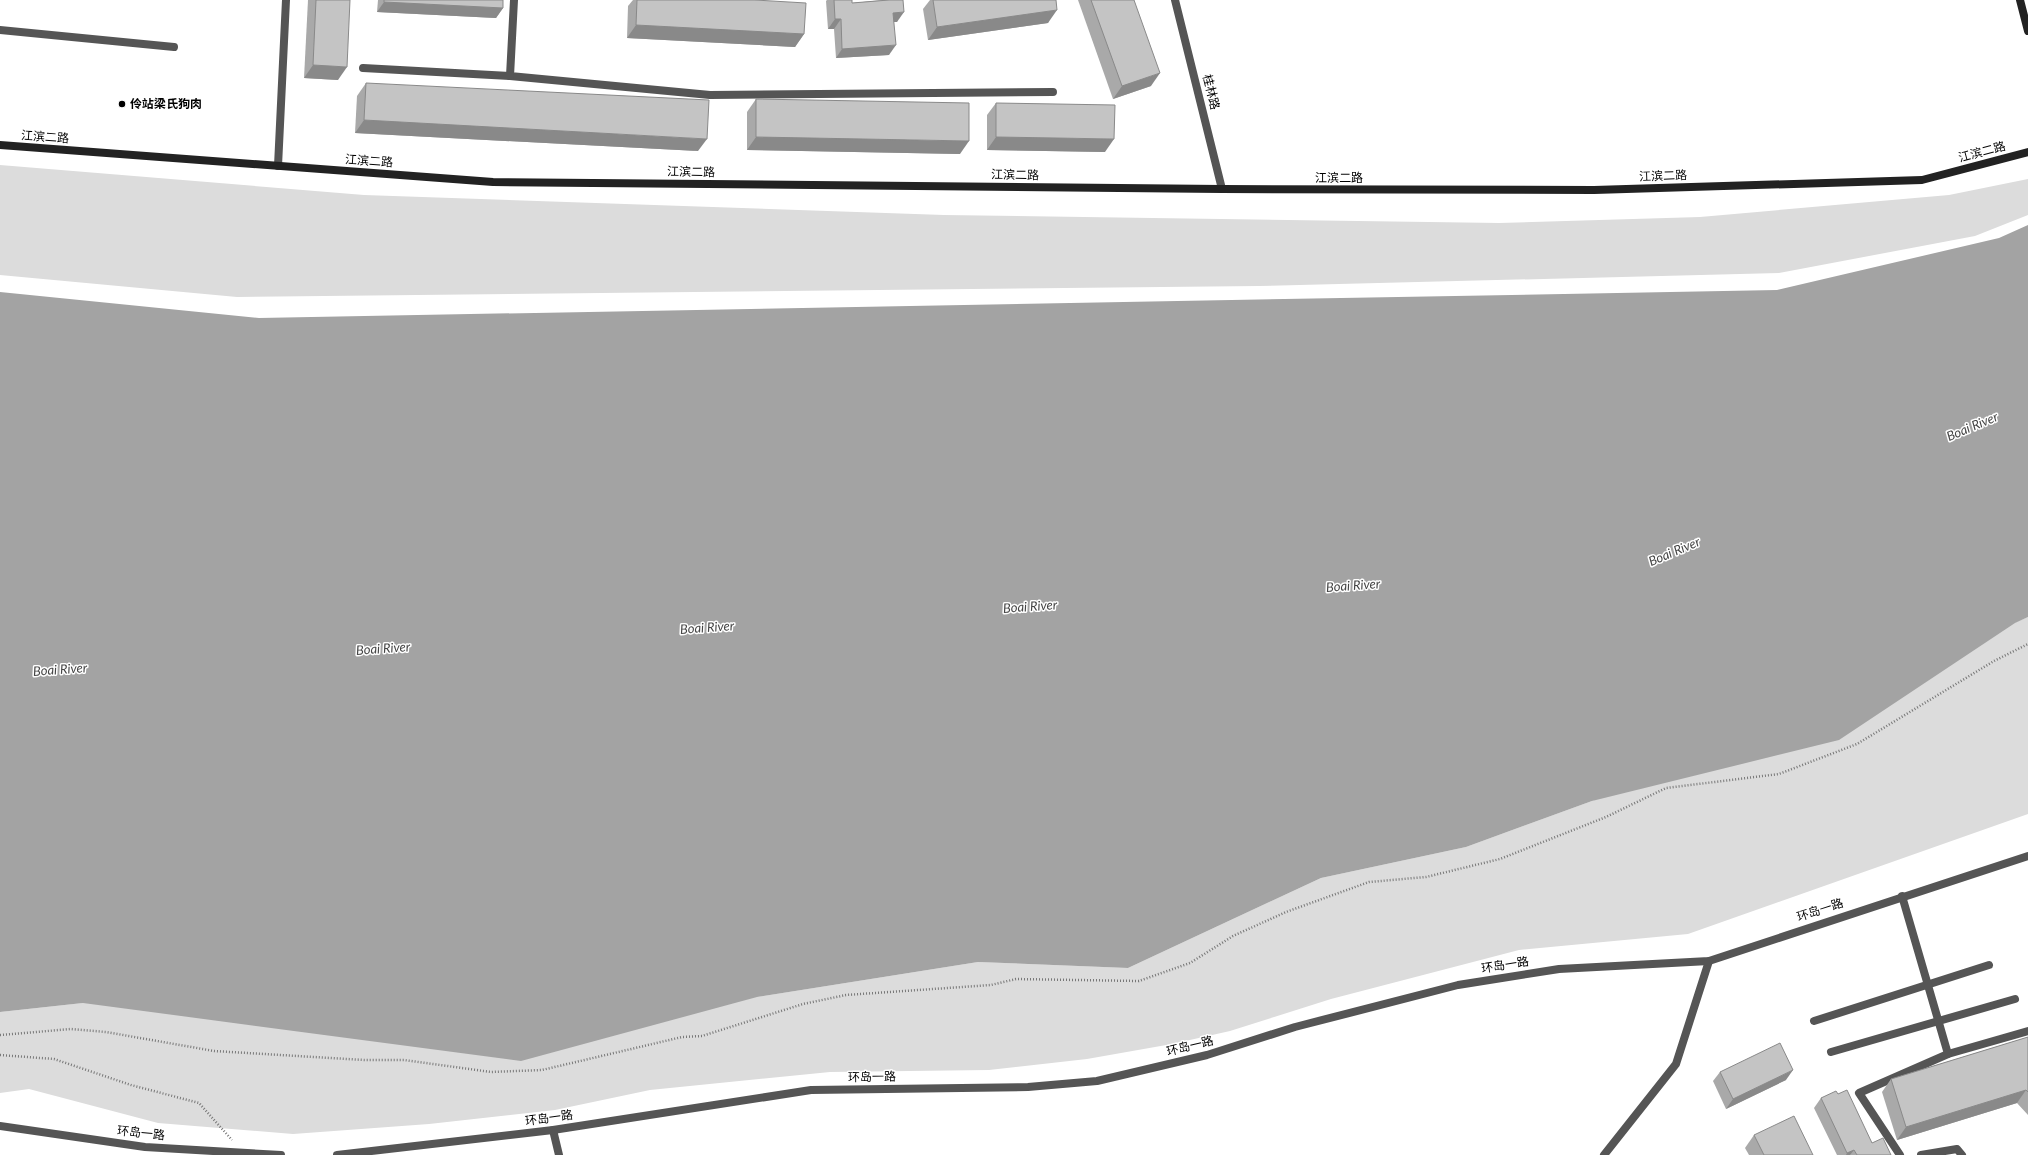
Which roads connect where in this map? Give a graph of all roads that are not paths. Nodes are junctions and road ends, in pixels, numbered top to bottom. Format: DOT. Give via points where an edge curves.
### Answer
graph roads {
  1 [pos="286,0"];
  2 [pos="514,0"];
  3 [pos="1175,0"];
  4 [pos="2020,0"];
  5 [pos="0,30"];
  6 [pos="2028,31"];
  7 [pos="174,48"];
  8 [pos="363,68"];
  9 [pos="510,76"];
  10 [pos="1053,92"];
  11 [pos="0,145"];
  12 [pos="2028,152"];
  13 [pos="278,166"];
  14 [pos="1222,189"];
  15 [pos="2028,856"];
  16 [pos="1902,896"];
  17 [pos="1709,960"];
  18 [pos="1989,965"];
  19 [pos="1928,984"];
  20 [pos="2015,1000"];
  21 [pos="1814,1021"];
  22 [pos="1938,1021"];
  23 [pos="2028,1031"];
  24 [pos="1831,1052"];
  25 [pos="1948,1054"];
  26 [pos="0,1126"];
  27 [pos="553,1130"];
  28 [pos="146,1151"];
  29 [pos="281,1155"];
  30 [pos="337,1155"];
  31 [pos="559,1155"];
  32 [pos="1604,1155"];
  33 [pos="1900,1155"];
  34 [pos="1921,1155"];
  35 [pos="1962,1155"];
  1 -- 13 [label="street"];
  2 -- 9 [label="street"];
  3 -- 14 [label="street, 桂林路"];
  4 -- 6 [label="main road"];
  5 -- 7 [label="street"];
  8 -- 9 [label="street"];
  9 -- 10 [label="street" via="710,95"];
  11 -- 13 [label="main road, 江滨二路"];
  12 -- 14 [label="main road, 江滨二路" via="1922,180 1594,190"];
  13 -- 14 [label="main road, 江滨二路" via="493,182"];
  15 -- 16 [label="street, 环岛一路"];
  16 -- 17 [label="street, 环岛一路"];
  16 -- 19 [label="street"];
  17 -- 27 [label="street, 环岛一路" via="1559,969 1458,985 1295,1027 1207,1055 1097,1081 1028,1087 811,1090"];
  17 -- 32 [label="street" via="1676,1064"];
  18 -- 19 [label="street"];
  19 -- 21 [label="street"];
  19 -- 22 [label="street"];
  20 -- 22 [label="street"];
  22 -- 24 [label="street"];
  22 -- 25 [label="street"];
  23 -- 25 [label="street"];
  25 -- 33 [label="street" via="1859,1093"];
  26 -- 28 [label="street, 环岛一路"];
  27 -- 30 [label="street, 环岛一路"];
  27 -- 31 [label="street"];
  28 -- 29 [label="street, 环岛一路"];
  34 -- 35 [label="street" via="1957,1150"];
}
